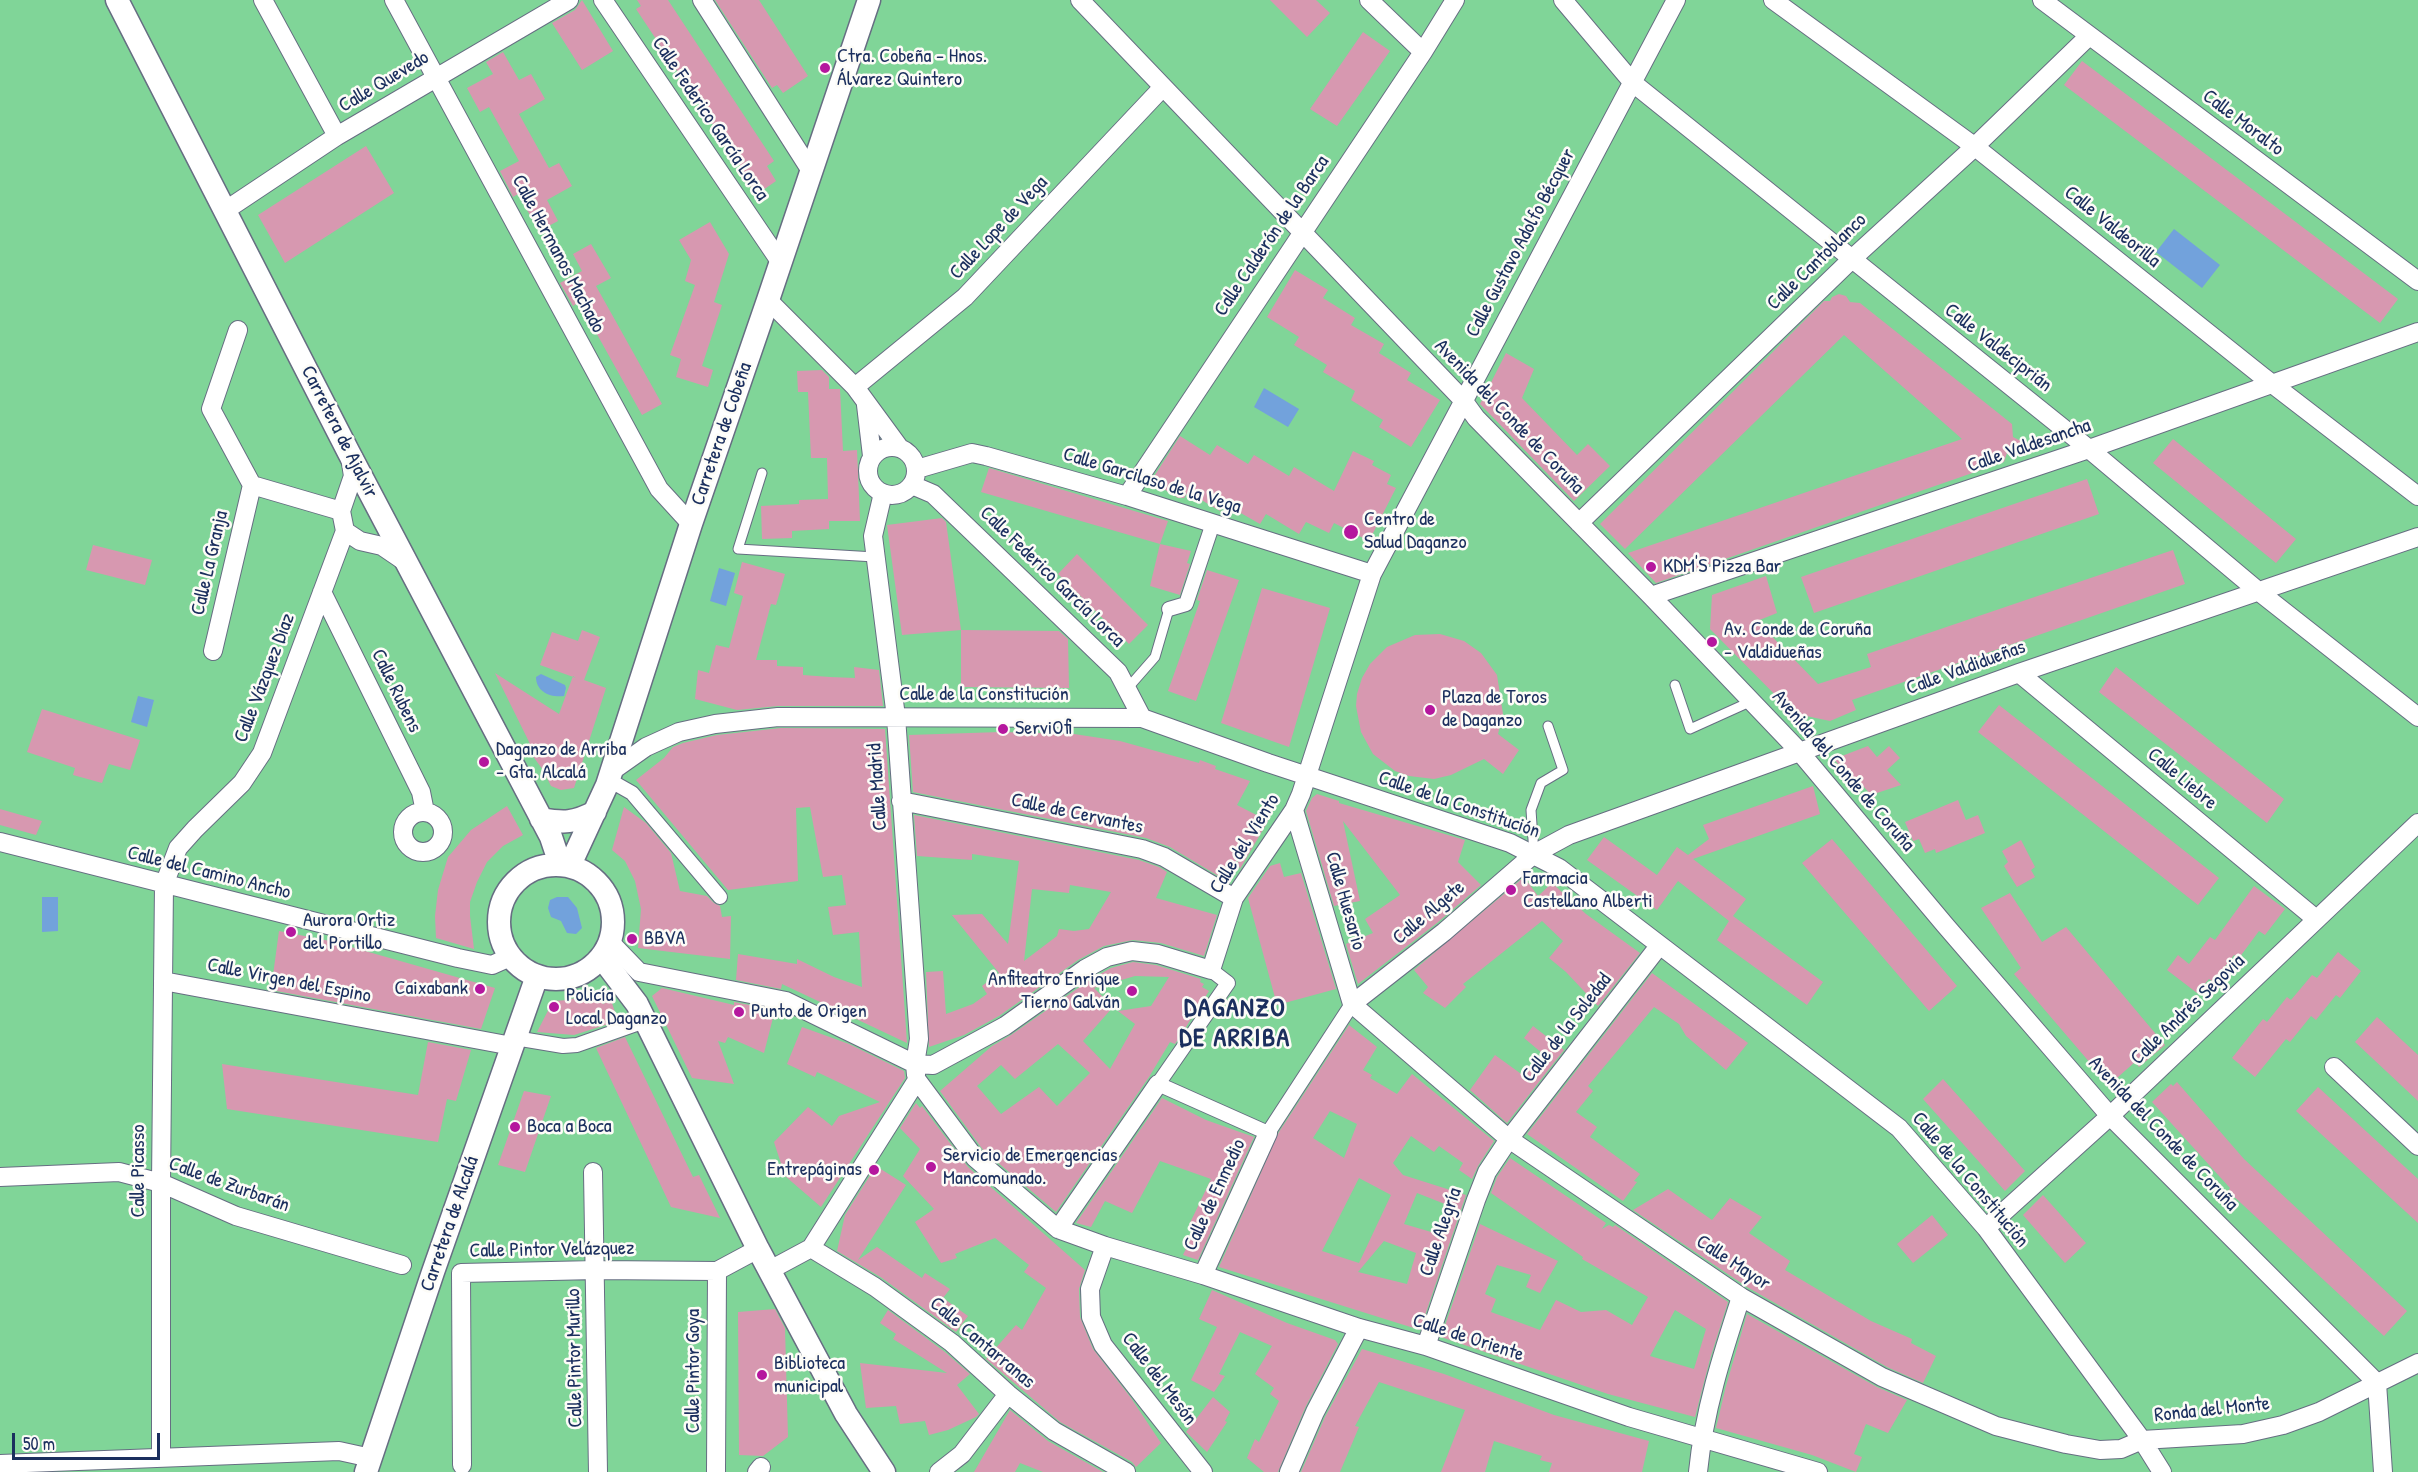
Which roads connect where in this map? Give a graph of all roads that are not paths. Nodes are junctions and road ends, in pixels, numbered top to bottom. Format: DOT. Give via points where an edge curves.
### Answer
graph roads {
  1 [pos="117,0"];
  2 [pos="263,0"];
  3 [pos="394,0"];
  4 [pos="569,0"];
  5 [pos="603,0"];
  6 [pos="702,0"];
  7 [pos="869,0"];
  8 [pos="1080,0"];
  9 [pos="1370,0"];
  10 [pos="1455,0"];
  11 [pos="1563,0"];
  12 [pos="1676,0"];
  13 [pos="1773,0"];
  14 [pos="2042,0"];
  15 [pos="2089,36"];
  16 [pos="1423,52"];
  17 [pos="436,76"];
  18 [pos="1633,83"];
  19 [pos="1163,87"];
  20 [pos="337,136"];
  21 [pos="1974,146"];
  22 [pos="811,171"];
  23 [pos="226,210"];
  24 [pos="1302,231"];
  25 [pos="1851,260"];
  26 [pos="781,263"];
  27 [pos="2418,281"];
  28 [pos="768,300"];
  29 [pos="238,330"];
  30 [pos="2418,332"];
  31 [pos="2274,384"];
  32 [pos="855,387"];
  33 [pos="1463,400"];
  34 [pos="866,403"];
  35 [pos="899,447"];
  36 [pos="2089,449"];
  37 [pos="349,453"];
  38 [pos="872,456"];
  39 [pos="762,473"];
  40 [pos="915,477"];
  41 [pos="252,485"];
  42 [pos="882,493"];
  43 [pos="1127,496"];
  44 [pos="2418,496"];
  45 [pos="341,511"];
  46 [pos="1213,523"];
  47 [pos="1579,523"];
  48 [pos="691,524"];
  49 [pos="345,531"];
  50 [pos="2418,537"];
  51 [pos="875,558"];
  52 [pos="408,564"];
  53 [pos="1372,574"];
  54 [pos="2258,591"];
  55 [pos="322,592"];
  56 [pos="1651,596"];
  57 [pos="1168,609"];
  58 [pos="213,651"];
  59 [pos="2019,673"];
  60 [pos="1675,685"];
  61 [pos="1127,690"];
  62 [pos="1752,701"];
  63 [pos="896,717"];
  64 [pos="2418,717"];
  65 [pos="1142,718"];
  66 [pos="1548,726"];
  67 [pos="1799,751"];
  68 [pos="610,775"];
  69 [pos="1308,776"];
  70 [pos="901,801"];
  71 [pos="1294,810"];
  72 [pos="424,812"];
  73 [pos="595,812"];
  74 [pos="541,819"];
  75 [pos="2418,823"];
  76 [pos="0,842"];
  77 [pos="1534,854"];
  78 [pos="565,865"];
  79 [pos="164,885"];
  80 [pos="720,897"];
  81 [pos="1234,898"];
  82 [pos="2316,920"];
  83 [pos="1659,946"];
  84 [pos="606,950"];
  85 [pos="510,957"];
  86 [pos="1211,970"];
  87 [pos="537,976"];
  88 [pos="163,981"];
  89 [pos="1352,1004"];
  90 [pos="645,1021"];
  91 [pos="513,1042"];
  92 [pos="2334,1067"];
  93 [pos="916,1072"];
  94 [pos="1158,1084"];
  95 [pos="2110,1116"];
  96 [pos="1268,1133"];
  97 [pos="1509,1138"];
  98 [pos="2418,1146"];
  99 [pos="593,1172"];
  100 [pos="0,1176"];
  101 [pos="161,1183"];
  102 [pos="1986,1228"];
  103 [pos="1058,1229"];
  104 [pos="1105,1246"];
  105 [pos="811,1248"];
  106 [pos="758,1249"];
  107 [pos="402,1266"];
  108 [pos="596,1269"];
  109 [pos="770,1270"];
  110 [pos="717,1271"];
  111 [pos="1203,1275"];
  112 [pos="1741,1297"];
  113 [pos="1359,1328"];
  114 [pos="1426,1346"];
  115 [pos="2417,1358"];
  116 [pos="2377,1383"];
  117 [pos="1008,1394"];
  118 [pos="1702,1437"];
  119 [pos="2142,1440"];
  120 [pos="161,1457"];
  121 [pos="0,1464"];
  122 [pos="369,1465"];
  123 [pos="462,1465"];
  124 [pos="1194,1470"];
  125 [pos="598,1472"];
  126 [pos="716,1472"];
  127 [pos="884,1472"];
  128 [pos="939,1472"];
  129 [pos="1126,1472"];
  130 [pos="1289,1472"];
  131 [pos="1698,1472"];
  132 [pos="1818,1472"];
  133 [pos="2162,1472"];
  134 [pos="2383,1472"];
  1 -- 23 [label="street, Carretera de Ajalvir"];
  2 -- 20 [label="street"];
  3 -- 17 [label="street, Calle Hermanos Machado"];
  4 -- 17 [label="street, Calle Quevedo"];
  5 -- 26 [label="street, Calle Federico García Lorca"];
  6 -- 22 [label="street"];
  7 -- 22 [label="street, Carretera de Cobeña"];
  8 -- 19 [label="street, Avenida del Conde de Coruña"];
  9 -- 16 [label="street"];
  10 -- 16 [label="street, Calle Calderón de la Barca"];
  11 -- 18 [label="street, Calle Valdeciprián"];
  12 -- 18 [label="street, Calle Gustavo Adolfo Bécquer"];
  13 -- 21 [label="street, Calle Valdeorilla"];
  14 -- 15 [label="street, Calle Moralto"];
  15 -- 21 [label="street, Calle Cantoblanco"];
  15 -- 27 [label="street, Calle Moralto"];
  16 -- 24 [label="street, Calle Calderón de la Barca"];
  17 -- 20 [label="street, Calle Quevedo"];
  17 -- 48 [label="street, Calle Hermanos Machado" via="659,489"];
  18 -- 25 [label="street, Calle Valdeciprián"];
  18 -- 33 [label="street, Calle Gustavo Adolfo Bécquer"];
  19 -- 24 [label="street, Avenida del Conde de Coruña"];
  19 -- 32 [label="street, Calle Lope de Vega" via="965,297"];
  20 -- 23 [label="street, Calle Quevedo"];
  21 -- 25 [label="street, Calle Cantoblanco"];
  21 -- 31 [label="street, Calle Valdeorilla"];
  22 -- 26 [label="street, Carretera de Cobeña"];
  23 -- 37 [label="street, Carretera de Ajalvir"];
  24 -- 33 [label="street, Avenida del Conde de Coruña"];
  24 -- 43 [label="street, Calle Calderón de la Barca"];
  25 -- 36 [label="street, Calle Valdeciprián"];
  25 -- 47 [label="street, Calle Cantoblanco"];
  26 -- 28 [label="street, Carretera de Cobeña"];
  28 -- 32 [label="street"];
  28 -- 48 [label="street, Carretera de Cobeña"];
  29 -- 41 [label="street" via="211,409"];
  30 -- 31 [label="street, Calle Valdesancha"];
  31 -- 36 [label="street, Calle Valdesancha"];
  31 -- 44 [label="street, Calle Valdeorilla"];
  32 -- 34 [label="street"];
  33 -- 47 [label="street, Avenida del Conde de Coruña"];
  33 -- 53 [label="street, Calle Gustavo Adolfo Bécquer"];
  34 -- 35 [label="street"];
  34 -- 38 [label="street"];
  35 -- 38 [label="street" via="886,447"];
  35 -- 40 [label="street" via="913,457"];
  36 -- 54 [label="street, Calle Valdeciprián"];
  36 -- 56 [label="street, Calle Valdesancha"];
  37 -- 45 [label="street" via="353,476"];
  37 -- 52 [label="street, Carretera de Ajalvir"];
  38 -- 42 [label="street" via="870,482"];
  39 -- 51 [label="lane" via="738,549"];
  40 -- 42 [label="street" via="898,495"];
  40 -- 43 [label="street, Calle Garcilaso de la Vega" via="972,453"];
  40 -- 61 [label="street, Calle Federico García Lorca" via="1118,672"];
  41 -- 45 [label="street"];
  41 -- 58 [label="street, Calle La Granja"];
  42 -- 51 [label="street, Calle Madrid" via="873,536"];
  43 -- 46 [label="street, Calle Garcilaso de la Vega"];
  45 -- 49 [label="street"];
  46 -- 53 [label="street, Calle Garcilaso de la Vega"];
  46 -- 57 [label="street" via="1186,604"];
  47 -- 56 [label="street, Avenida del Conde de Coruña"];
  48 -- 68 [label="street, Carretera de Cobeña"];
  49 -- 52 [label="street" via="360,541 382,546"];
  49 -- 55 [label="street, Calle Vázquez Díaz"];
  50 -- 54 [label="street, Calle Valdidueñas"];
  51 -- 63 [label="street, Calle Madrid"];
  52 -- 74 [label="street, Carretera de Ajalvir"];
  53 -- 69 [label="street, Calle Gustavo Adolfo Bécquer"];
  54 -- 59 [label="street, Calle Valdidueñas"];
  54 -- 64 [label="street, Calle Valdeciprián"];
  55 -- 72 [label="street, Calle Rubens" via="421,792"];
  55 -- 79 [label="street, Calle Vázquez Díaz" via="262,753 242,783 178,848"];
  56 -- 62 [label="street, Avenida del Conde de Coruña"];
  57 -- 61 [label="lane" via="1155,657"];
  59 -- 67 [label="street, Calle Valdidueñas"];
  59 -- 82 [label="street, Calle Liebre"];
  60 -- 62 [label="lane" via="1690,729"];
  61 -- 65 [label="street, Calle Federico García Lorca"];
  62 -- 67 [label="street, Avenida del Conde de Coruña"];
  63 -- 65 [label="street, Calle de la Constitución"];
  63 -- 68 [label="street, Calle de la Constitución" via="778,717 715,724 679,732 646,747"];
  63 -- 70 [label="street, Calle Madrid"];
  65 -- 69 [label="street, Calle de la Constitución"];
  66 -- 77 [label="lane" via="1563,770 1541,783 1531,810"];
  67 -- 77 [label="street, Calle Valdidueñas" via="1569,835"];
  67 -- 95 [label="street, Avenida del Conde de Coruña"];
  68 -- 73 [label="street, Carretera de Cobeña"];
  68 -- 80 [label="street" via="632,793"];
  69 -- 71 [label="street, Calle del Viento"];
  69 -- 77 [label="street, Calle de la Constitución"];
  70 -- 81 [label="street, Calle de Cervantes" via="1142,849 1164,857"];
  70 -- 93 [label="street, Calle Madrid" via="919,1039"];
  71 -- 81 [label="street, Calle del Viento"];
  71 -- 89 [label="street, Calle Huesario"];
  73 -- 74 [label="street" via="577,821"];
  73 -- 78 [label="street, Carretera de Cobeña"];
  74 -- 78 [label="street, Carretera de Ajalvir"];
  75 -- 82 [label="street, Calle Andrés Segovia"];
  76 -- 79 [label="street, Calle del Camino Ancho"];
  77 -- 83 [label="street, Calle de la Constitución" via="1559,868"];
  77 -- 89 [label="street, Calle Algete"];
  78 -- 84 [label="street" via="588,873 607,895 614,923"];
  78 -- 85 [label="street" via="542,866 524,873 510,886 498,922"];
  79 -- 85 [label="street, Calle del Camino Ancho" via="492,965"];
  79 -- 88 [label="street, Calle Picasso"];
  81 -- 86 [label="street, Calle del Viento"];
  82 -- 95 [label="street, Calle Andrés Segovia"];
  83 -- 97 [label="street, Calle de la Soledad"];
  83 -- 102 [label="street, Calle de la Constitución" via="1899,1128"];
  84 -- 87 [label="street" via="588,970 572,978 554,980"];
  84 -- 90 [label="street"];
  84 -- 93 [label="street" via="639,972 786,1000"];
  85 -- 87 [label="street"];
  86 -- 93 [label="street" via="1158,954 1132,951 1107,957 1005,1026"];
  86 -- 94 [label="street" via="1228,983"];
  87 -- 91 [label="street, Carretera de Alcalá"];
  88 -- 91 [label="street, Calle Virgen del Espino"];
  88 -- 101 [label="street, Calle Picasso"];
  89 -- 96 [label="street"];
  89 -- 97 [label="street, Calle Mayor"];
  90 -- 91 [label="street" via="577,1045"];
  90 -- 106 [label="street"];
  91 -- 122 [label="street, Carretera de Alcalá"];
  92 -- 98 [label="street"];
  93 -- 103 [label="street" via="975,1158"];
  93 -- 105 [label="street"];
  94 -- 96 [label="street"];
  94 -- 103 [label="street"];
  95 -- 102 [label="street, Calle Andrés Segovia"];
  95 -- 116 [label="street, Avenida del Conde de Coruña"];
  96 -- 111 [label="street, Calle de Enmedio"];
  97 -- 112 [label="street, Calle Mayor"];
  97 -- 114 [label="street, Calle Alegría" via="1487,1172"];
  99 -- 108 [label="street, Calle Pintor Murillo"];
  100 -- 101 [label="street, Calle de Zurbarán" via="119,1172"];
  101 -- 107 [label="street, Calle de Zurbarán" via="236,1216"];
  101 -- 120 [label="street, Calle Picasso"];
  102 -- 119 [label="street, Calle de la Constitución"];
  103 -- 104 [label="street, Calle de Oriente"];
  104 -- 111 [label="street, Calle de Oriente"];
  104 -- 124 [label="street, Calle del Mesón" via="1090,1288 1091,1317 1103,1346"];
  105 -- 109 [label="street"];
  105 -- 117 [label="street, Calle Cantarranas" via="875,1287 952,1343"];
  106 -- 109 [label="street"];
  106 -- 110 [label="street, Calle Pintor Velázquez"];
  108 -- 110 [label="street, Calle Pintor Velázquez"];
  108 -- 123 [label="street, Calle Pintor Velázquez" via="461,1273"];
  108 -- 125 [label="street, Calle Pintor Murillo"];
  109 -- 127 [label="street" via="846,1414"];
  110 -- 126 [label="street, Calle Pintor Goya"];
  111 -- 113 [label="street, Calle de Oriente"];
  112 -- 118 [label="street"];
  112 -- 119 [label="street, Calle Mayor" via="1882,1377 1996,1426 2100,1450 2121,1449"];
  113 -- 114 [label="street, Calle de Oriente"];
  113 -- 130 [label="street"];
  114 -- 118 [label="street, Calle de Oriente" via="1629,1417"];
  115 -- 116 [label="street, Ronda del Monte"];
  116 -- 119 [label="street, Ronda del Monte" via="2283,1425 2243,1434"];
  116 -- 134 [label="street"];
  117 -- 128 [label="street" via="962,1454"];
  117 -- 129 [label="street, Calle Cantarranas" via="1054,1431"];
  118 -- 131 [label="street"];
  118 -- 132 [label="street, Calle de Oriente"];
  119 -- 133 [label="street, Calle de la Constitución"];
  120 -- 121 [label="street"];
  120 -- 122 [label="street" via="339,1451"];
}
